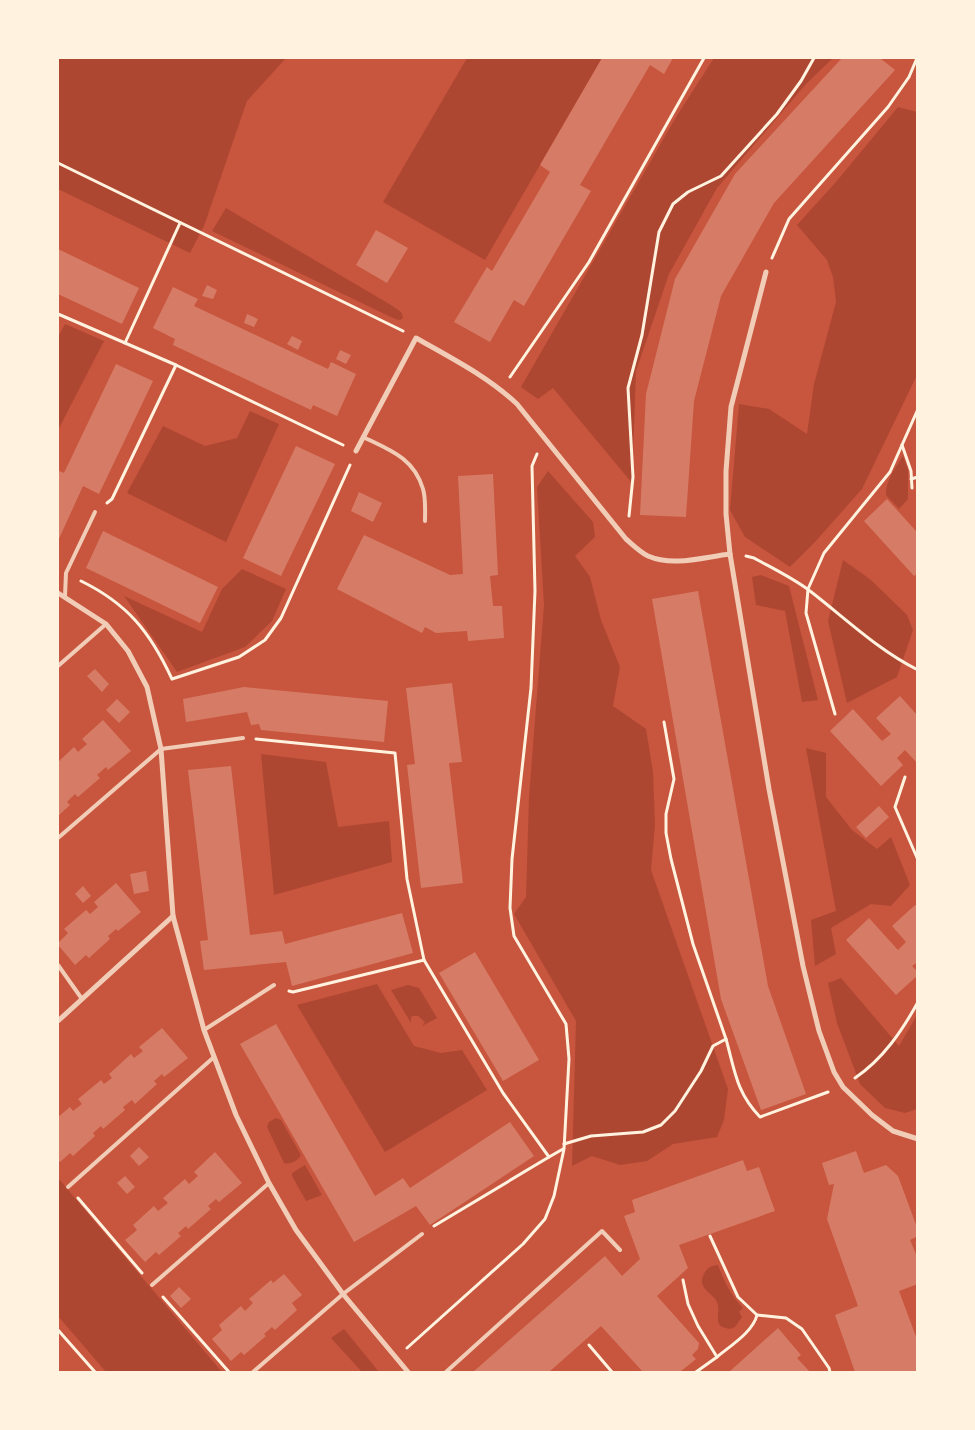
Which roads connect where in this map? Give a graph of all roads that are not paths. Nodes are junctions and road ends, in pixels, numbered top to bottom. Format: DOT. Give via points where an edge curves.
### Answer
graph roads {
  1 [pos="766,272"];
  2 [pos="363,437"];
  3 [pos="356,452"];
  4 [pos="95,512"];
  5 [pos="426,521"];
  6 [pos="730,554"];
  7 [pos="58,592"];
  8 [pos="65,596"];
  9 [pos="106,624"];
  10 [pos="58,666"];
  11 [pos="243,738"];
  12 [pos="162,749"];
  13 [pos="58,838"];
  14 [pos="173,916"];
  15 [pos="58,965"];
  16 [pos="274,985"];
  17 [pos="82,999"];
  18 [pos="58,1021"];
  19 [pos="204,1030"];
  20 [pos="214,1057"];
  21 [pos="918,1139"];
  22 [pos="269,1183"];
  23 [pos="68,1187"];
  24 [pos="422,1234"];
  25 [pos="620,1250"];
  26 [pos="152,1285"];
  27 [pos="343,1294"];
  28 [pos="253,1372"];
  29 [pos="408,1372"];
  30 [pos="446,1372"];
  1 -- 6 [label="street" via="731,407 726,471"];
  2 -- 3 [label="street"];
  2 -- 5 [label="lane" via="397,454 415,469 424,491"];
  2 -- 6 [label="street" via="416,338 500,388 517,404 626,539 646,555 674,562"];
  4 -- 8 [label="lane" via="66,573"];
  6 -- 21 [label="street" via="769,789 803,966 819,1031 842,1087 893,1131"];
  7 -- 8 [label="street"];
  8 -- 9 [label="street"];
  9 -- 10 [label="lane"];
  9 -- 12 [label="street" via="128,651 147,687"];
  11 -- 12 [label="lane"];
  12 -- 13 [label="lane"];
  12 -- 14 [label="street"];
  14 -- 17 [label="street"];
  14 -- 19 [label="street"];
  15 -- 17 [label="lane"];
  16 -- 19 [label="lane"];
  17 -- 18 [label="street"];
  19 -- 20 [label="street"];
  20 -- 22 [label="street" via="236,1115"];
  20 -- 23 [label="lane"];
  22 -- 26 [label="lane"];
  22 -- 27 [label="street" via="296,1230"];
  24 -- 27 [label="lane"];
  25 -- 30 [label="lane" via="602,1231"];
  27 -- 28 [label="lane"];
  27 -- 29 [label="street"];
}
